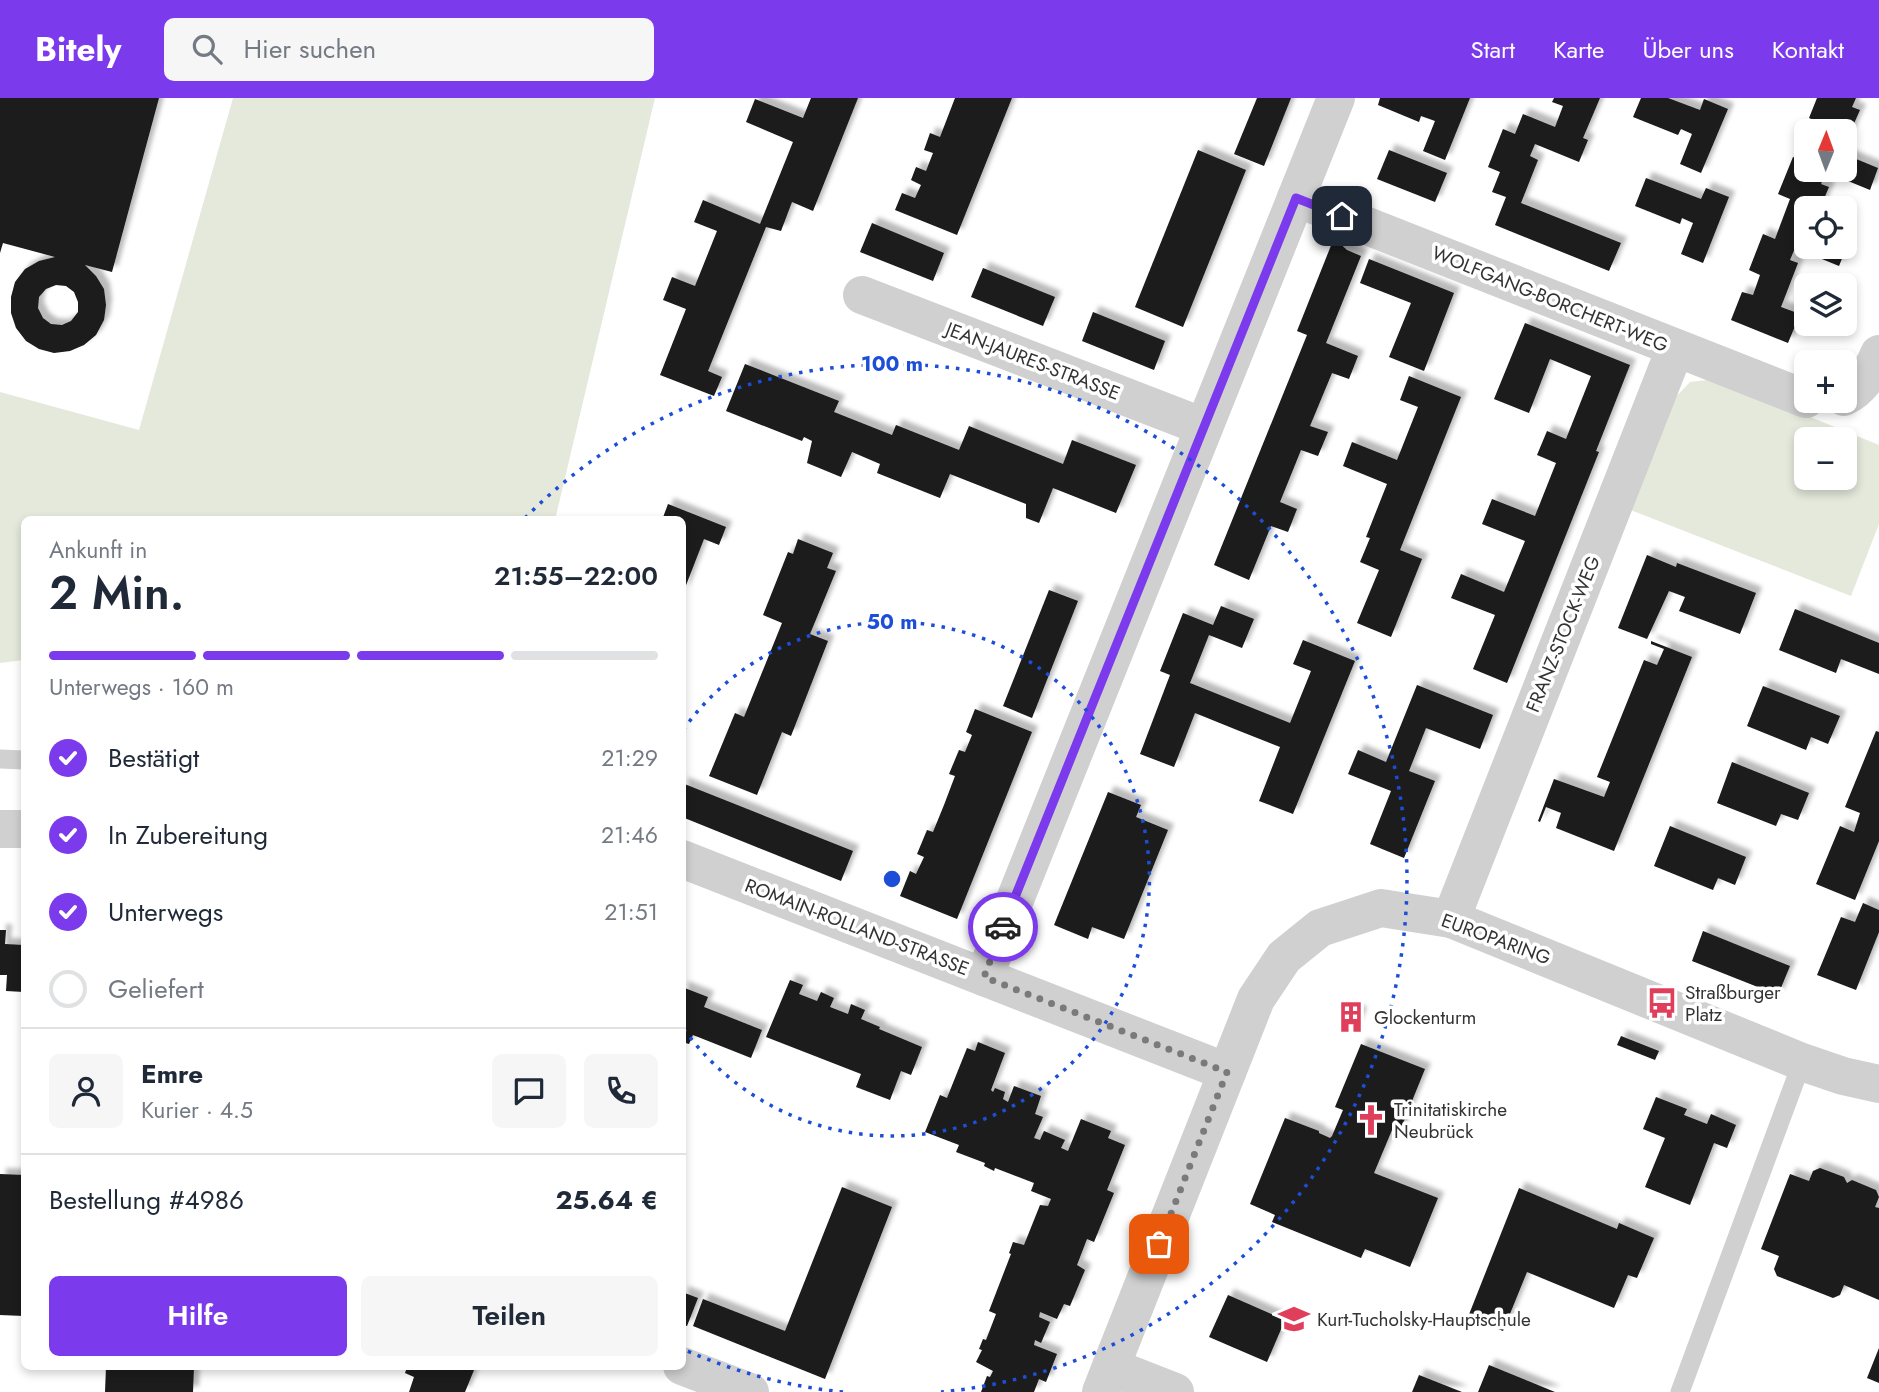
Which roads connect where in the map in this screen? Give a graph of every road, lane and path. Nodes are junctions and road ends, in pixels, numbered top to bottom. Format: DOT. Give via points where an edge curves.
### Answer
graph roads {
  1 [pos="1336,98"];
  2 [pos="1296,198"];
  3 [pos="862,295"];
  4 [pos="1675,349"];
  5 [pos="1879,354"];
  6 [pos="1857,388"];
  7 [pos="1794,394"];
  8 [pos="1204,427"];
  9 [pos="0,759"];
  10 [pos="21,760"];
  11 [pos="0,829"];
  12 [pos="21,829"];
  13 [pos="686,861"];
  14 [pos="1451,919"];
  15 [pos="984,977"];
  16 [pos="1802,1062"];
  17 [pos="1227,1072"];
  18 [pos="1879,1084"];
  19 [pos="686,1368"];
  20 [pos="1106,1380"];
  21 [pos="750,1392"];
  22 [pos="1175,1392"];
  23 [pos="1679,1392"];
  1 -- 2 [label="street"];
  2 -- 4 [label="street, WOLFGANG-BORCHERT-WEG"];
  2 -- 8 [label="street"];
  3 -- 8 [label="street, JEAN-JAURES-STRASSE"];
  4 -- 7 [label="street, WOLFGANG-BORCHERT-WEG"];
  4 -- 14 [label="street, FRANZ-STOCK-WEG"];
  5 -- 6 [label="street"];
  8 -- 15 [label="street"];
  9 -- 10 [label="lane"];
  11 -- 12 [label="street"];
  13 -- 15 [label="street, ROMAIN-ROLLAND-STRASSE"];
  14 -- 16 [label="street, EUROPARING"];
  14 -- 17 [label="street, EUROPARING" via="1381,908 1320,928 1284,957 1256,999"];
  15 -- 17 [label="street, ROMAIN-ROLLAND-STRASSE"];
  16 -- 18 [label="street, EUROPARING"];
  16 -- 23 [label="lane"];
  17 -- 20 [label="street, EUROPARING"];
  19 -- 21 [label="street"];
  20 -- 22 [label="street"];
}
